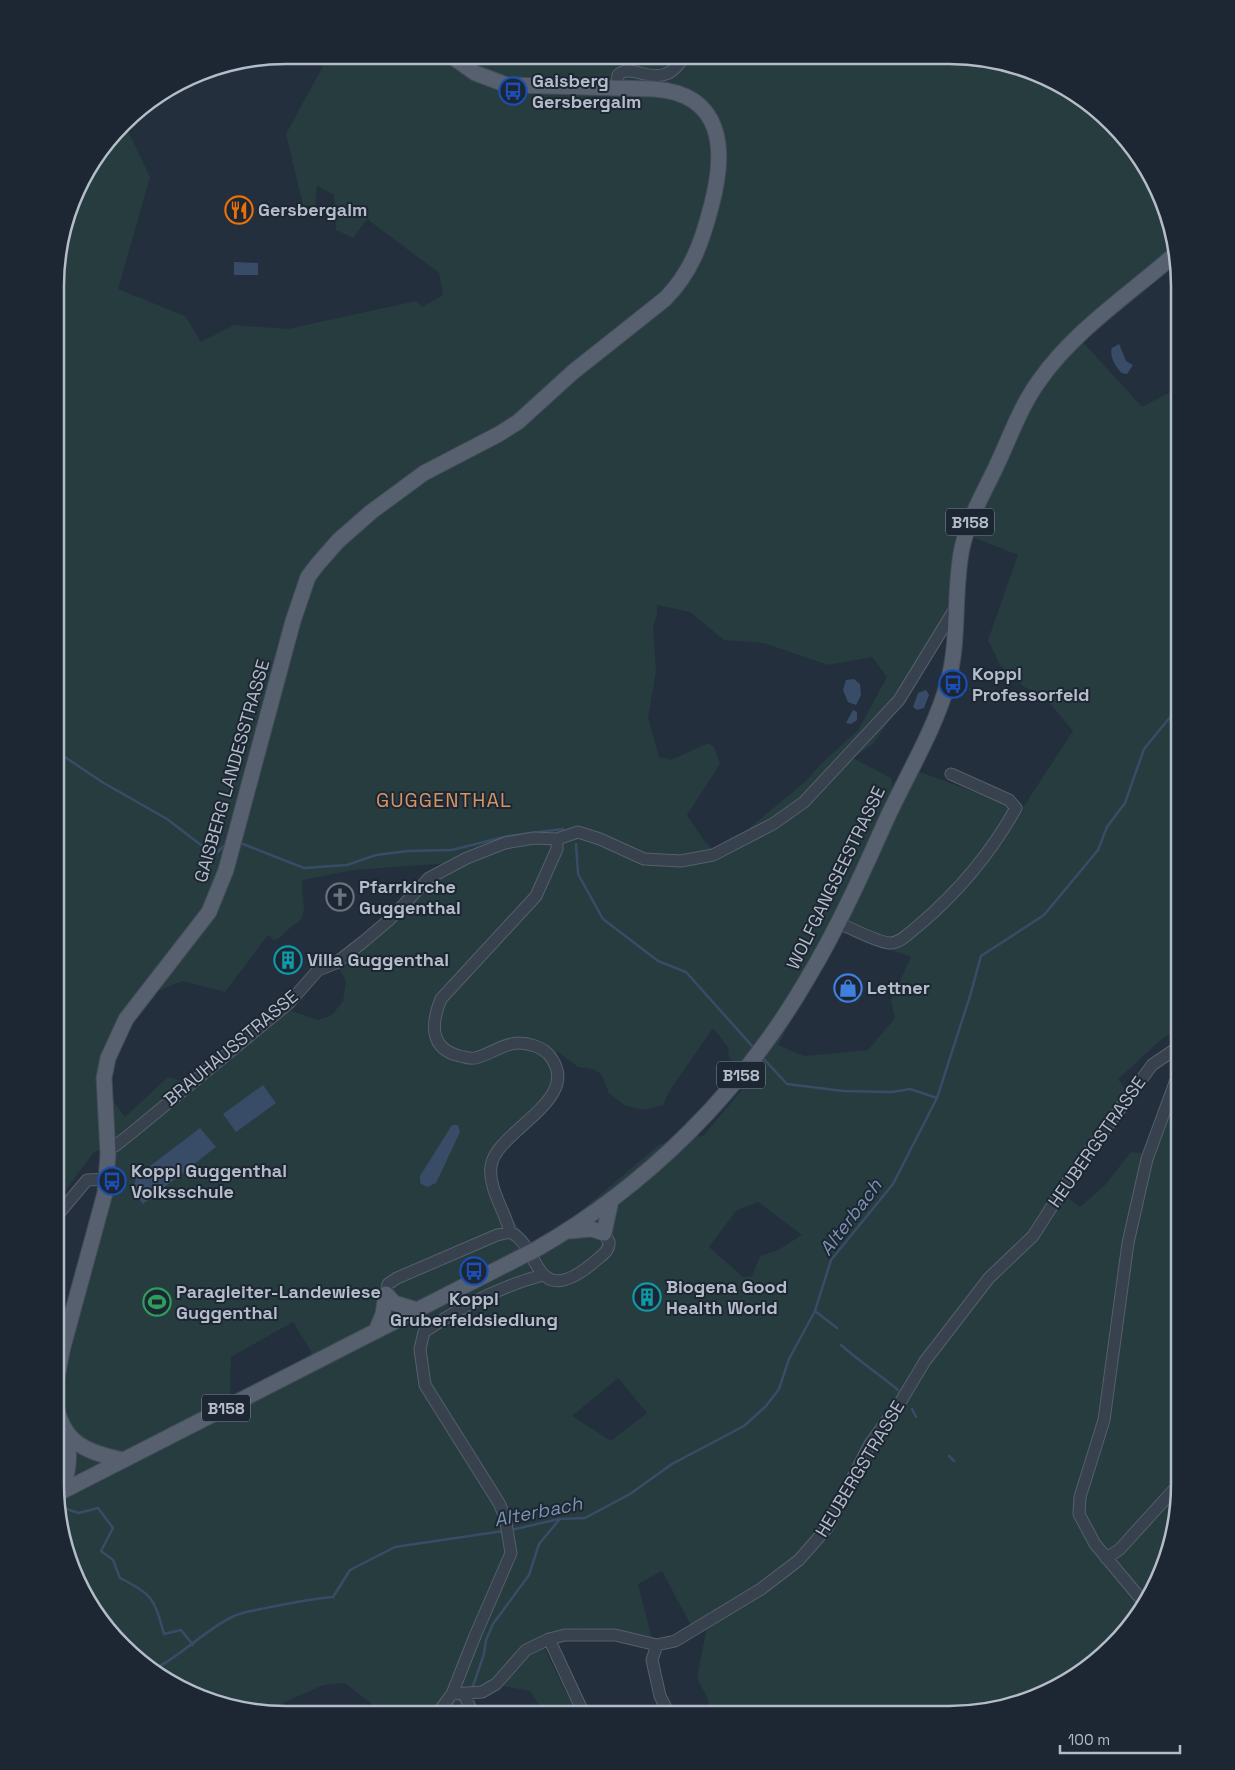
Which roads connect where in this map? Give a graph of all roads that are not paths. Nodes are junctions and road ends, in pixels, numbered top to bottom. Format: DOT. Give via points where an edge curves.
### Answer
graph roads {
  1 [pos="462,64"];
  2 [pos="678,64"];
  3 [pos="616,88"];
  4 [pos="1169,259"];
  5 [pos="957,606"];
  6 [pos="951,774"];
  7 [pos="557,839"];
  8 [pos="838,923"];
  9 [pos="1171,1052"];
  10 [pos="1171,1093"];
  11 [pos="107,1146"];
  12 [pos="107,1179"];
  13 [pos="611,1201"];
  14 [pos="64,1208"];
  15 [pos="567,1231"];
  16 [pos="510,1232"];
  17 [pos="604,1233"];
  18 [pos="543,1275"];
  19 [pos="386,1294"];
  20 [pos="417,1310"];
  21 [pos="376,1331"];
  22 [pos="64,1351"];
  23 [pos="64,1429"];
  24 [pos="64,1434"];
  25 [pos="67,1436"];
  26 [pos="124,1460"];
  27 [pos="64,1484"];
  28 [pos="64,1490"];
  29 [pos="1171,1494"];
  30 [pos="1106,1558"];
  31 [pos="1140,1598"];
  32 [pos="549,1639"];
  33 [pos="657,1645"];
  34 [pos="458,1694"];
  35 [pos="445,1706"];
  36 [pos="467,1706"];
  37 [pos="580,1706"];
  38 [pos="664,1706"];
  1 -- 3 [label="main road" via="481,76 513,86"];
  2 -- 3 [label="street" via="662,75 645,76 624,70 618,75"];
  3 -- 11 [label="main road, GAISBERG LANDESSTRASSE" via="667,90 689,97 711,122 720,156 716,191 693,261 674,290 573,372 518,422 424,473 371,512 338,541 308,577 293,621 222,883 209,912 126,1019 108,1058 104,1078"];
  4 -- 5 [label="main road, WOLFGANGSEESTRASSE / B158" via="1073,342 1034,389 966,532"];
  5 -- 7 [label="street, BRAUHAUSSTRASSE" via="900,700 804,802 773,824 713,854 681,861 644,858 578,832"];
  5 -- 8 [label="main road, WOLFGANGSEESTRASSE / B158" via="952,663 939,708"];
  6 -- 8 [label="street" via="1009,800 1016,808 974,870 940,907 900,941 889,943"];
  7 -- 11 [label="street, BRAUHAUSSTRASSE" via="534,838 505,843 429,878 363,942 336,963 318,970 289,1003 115,1146"];
  7 -- 16 [label="street" via="557,849 536,896 441,999 433,1018 435,1038 449,1053 473,1059 517,1043 541,1048 550,1056 555,1068 555,1092 512,1136 491,1164 491,1179"];
  8 -- 13 [label="main road, WOLFGANGSEESTRASSE / B158" via="780,1023 744,1070 693,1129"];
  9 -- 33 [label="street, HEUBERGSTRASSE" via="1152,1064 1072,1175 1033,1236 989,1278 925,1361 901,1402 870,1444 827,1528 799,1560 761,1589 675,1641"];
  10 -- 30 [label="street, HEUBERGSTRASSE" via="1147,1159 1128,1243 1104,1420 1080,1497 1079,1514"];
  11 -- 12 [label="main road, GAISBERG LANDESSTRASSE"];
  12 -- 14 [label="street" via="88,1180"];
  12 -- 22 [label="main road, GAISBERG LANDESSTRASSE"];
  13 -- 15 [label="main road, WOLFGANGSEESTRASSE / B158"];
  13 -- 17 [label="main road"];
  15 -- 17 [label="main road" via="591,1228"];
  15 -- 20 [label="main road, WOLFGANGSEESTRASSE / B158, bridge"];
  16 -- 18 [label="street" via="522,1243"];
  16 -- 19 [label="street" via="397,1278 388,1284"];
  17 -- 18 [label="street" via="610,1247 582,1272 562,1279"];
  18 -- 34 [label="street" via="451,1313 424,1332 420,1349 425,1385 499,1503 505,1517 511,1553 474,1636"];
  19 -- 20 [label="main road" via="394,1303"];
  19 -- 21 [label="main road"];
  20 -- 21 [label="main road, WOLFGANGSEESTRASSE / B158"];
  21 -- 26 [label="main road, WOLFGANGSEESTRASSE / B158"];
  23 -- 25 [label="main road"];
  24 -- 25 [label="street"];
  25 -- 26 [label="main road" via="88,1450"];
  25 -- 27 [label="main road" via="69,1463"];
  26 -- 28 [label="main road, WOLFGANGSEESTRASSE / B158"];
  29 -- 30 [label="street" via="1119,1550"];
  30 -- 31 [label="street, HEUBERGSTRASSE"];
  32 -- 33 [label="street, HEUBERGSTRASSE" via="565,1635 615,1636"];
  32 -- 34 [label="street, HEUBERGSTRASSE" via="526,1650 496,1684 482,1692"];
  32 -- 37 [label="street"];
  33 -- 38 [label="street" via="652,1660"];
  34 -- 35 [label="street"];
  34 -- 36 [label="street"];
}
